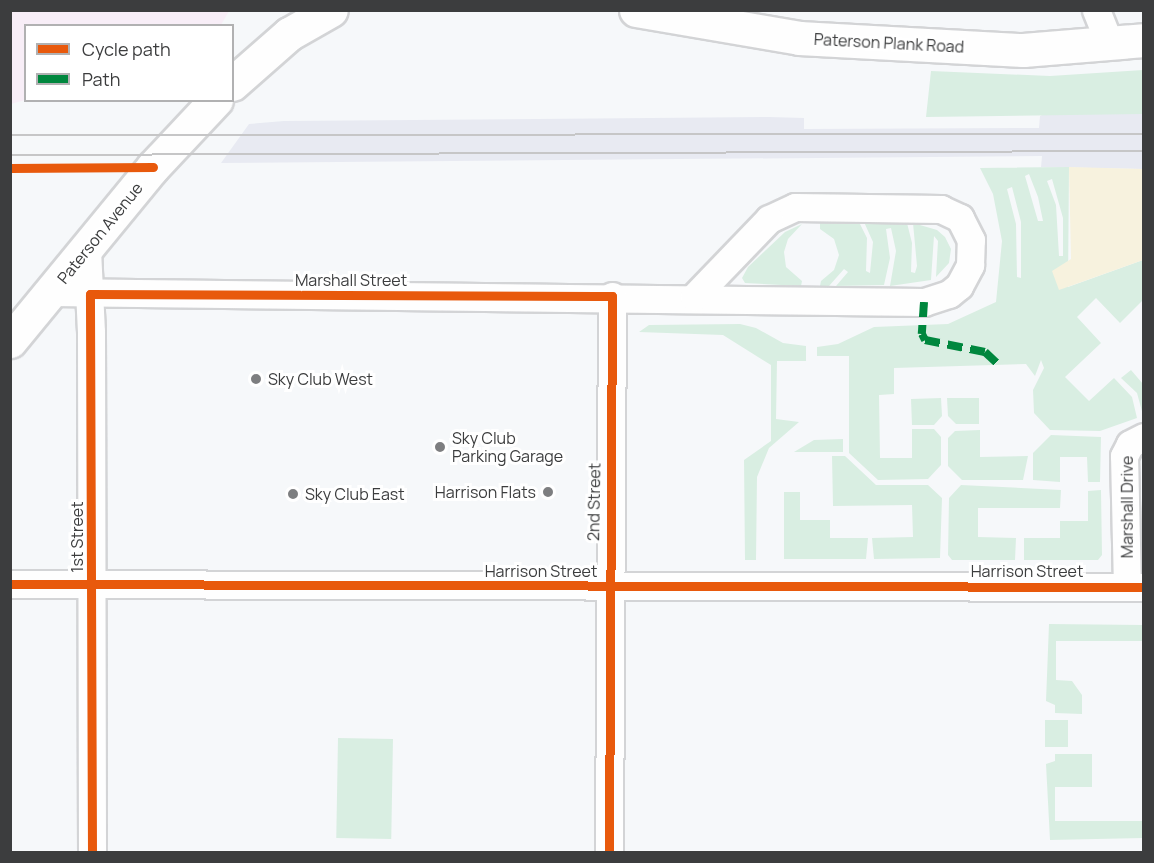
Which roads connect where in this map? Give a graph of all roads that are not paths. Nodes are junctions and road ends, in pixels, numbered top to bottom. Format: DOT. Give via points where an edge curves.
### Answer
graph roads {
  1 [pos="636,10"];
  2 [pos="1096,10"];
  3 [pos="330,11"];
  4 [pos="1143,40"];
  5 [pos="1109,43"];
  6 [pos="234,82"];
  7 [pos="214,102"];
  8 [pos="87,250"];
  9 [pos="51,292"];
  10 [pos="90,294"];
  11 [pos="612,296"];
  12 [pos="694,297"];
  13 [pos="10,341"];
  14 [pos="1143,438"];
  15 [pos="10,584"];
  16 [pos="92,585"];
  17 [pos="608,586"];
  18 [pos="1135,587"];
  19 [pos="92,852"];
  20 [pos="609,852"];
  1 -- 5 [label="main road, Paterson Plank Road" via="799,38 1023,50"];
  2 -- 5 [label="street"];
  3 -- 6 [label="main road" via="289,34"];
  4 -- 5 [label="main road, Paterson Plank Road"];
  7 -- 8 [label="main road, Paterson Avenue" via="153,166"];
  8 -- 9 [label="main road, Paterson Avenue"];
  8 -- 10 [label="street, 1st Street"];
  9 -- 10 [label="street, Marshall Street"];
  9 -- 13 [label="main road, Paterson Avenue"];
  10 -- 11 [label="street, Marshall Street"];
  10 -- 16 [label="street, 1st Street"];
  11 -- 12 [label="street, Marshall Street"];
  11 -- 17 [label="street, 2nd Street"];
  12 -- 12 [label="street, Marshall Street" via="924,302 949,294 959,286 970,265 970,240 960,218 940,209 795,207 769,219"];
  14 -- 18 [label="street, Marshall Drive" via="1130,444 1124,456"];
  15 -- 16 [label="street, Harrison Street"];
  16 -- 17 [label="street, Harrison Street"];
  16 -- 19 [label="street, 1st Street"];
  17 -- 18 [label="street, Harrison Street"];
  17 -- 20 [label="street, 2nd Street"];
}
